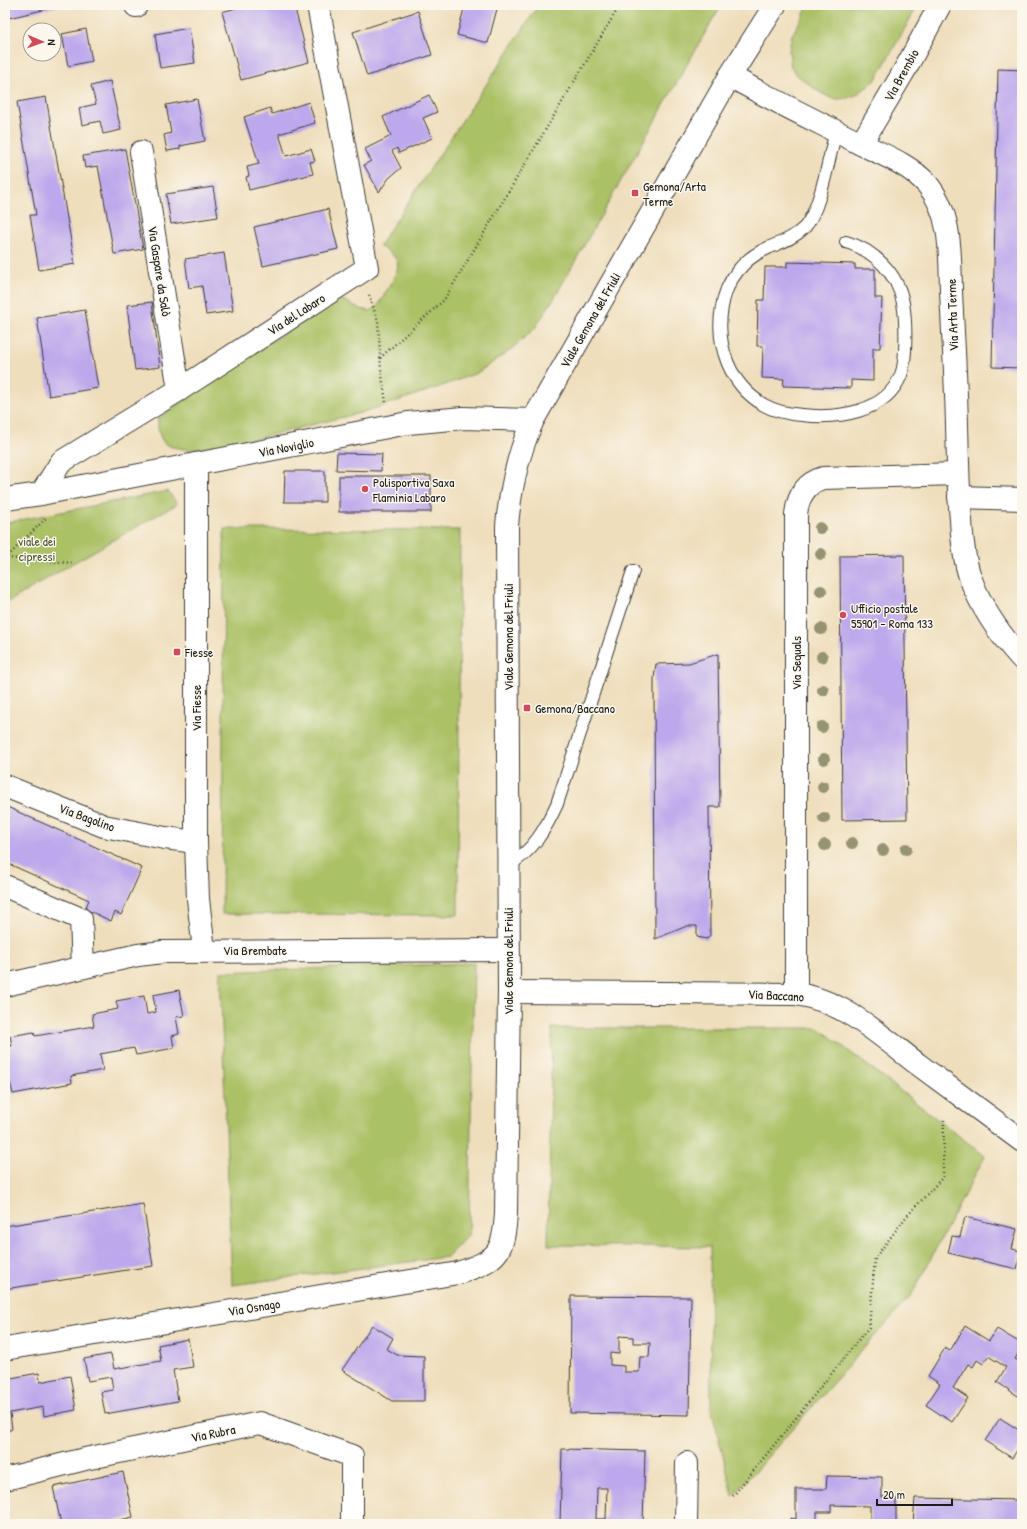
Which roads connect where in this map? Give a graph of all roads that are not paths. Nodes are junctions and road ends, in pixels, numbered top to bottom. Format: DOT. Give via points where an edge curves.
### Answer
graph roads {
  1 [pos="318,5"];
  2 [pos="764,5"];
  3 [pos="775,5"];
  4 [pos="940,5"];
  5 [pos="730,76"];
  6 [pos="836,131"];
  7 [pos="861,144"];
  8 [pos="141,152"];
  9 [pos="846,242"];
  10 [pos="179,390"];
  11 [pos="533,420"];
  12 [pos="196,464"];
  13 [pos="957,474"];
  14 [pos="41,494"];
  15 [pos="959,498"];
  16 [pos="1022,498"];
  17 [pos="5,499"];
  18 [pos="633,571"];
  19 [pos="1022,659"];
  20 [pos="5,786"];
  21 [pos="196,842"];
  22 [pos="508,865"];
  23 [pos="5,886"];
  24 [pos="204,950"];
  25 [pos="508,950"];
  26 [pos="83,967"];
  27 [pos="5,984"];
  28 [pos="509,992"];
  29 [pos="796,994"];
  30 [pos="1022,1141"];
  31 [pos="497,1252"];
  32 [pos="5,1349"];
  33 [pos="687,1464"];
  34 [pos="5,1479"];
  35 [pos="352,1524"];
  36 [pos="686,1524"];
  1 -- 10 [label="street, Via del Labaro" via="367,268"];
  2 -- 5 [label="street, Viale Gemona del Friuli"];
  3 -- 5 [label="street, Viale Gemona del Friuli"];
  4 -- 7 [label="street, Via Brembio"];
  5 -- 6 [label="street, Via Arta Terme"];
  5 -- 11 [label="street, Viale Gemona del Friuli"];
  6 -- 7 [label="street, Via Arta Terme"];
  6 -- 9 [label="lane" via="816,206 809,221 789,240 754,255 745,262 728,286 722,306 721,345 729,367 749,394 772,409 797,415 825,416 858,411 882,399 895,386 901,375 904,356 904,316 900,290 878,260 860,247"];
  7 -- 13 [label="street, Via Arta Terme" via="898,161 920,177 937,198 945,219 950,258"];
  8 -- 10 [label="street, Via Gaspare da Salò"];
  10 -- 14 [label="street, Via del Labaro" via="61,462"];
  11 -- 12 [label="street, Via Noviglio" via="463,418 428,421"];
  11 -- 22 [label="street, Viale Gemona del Friuli" via="518,461 507,526"];
  12 -- 14 [label="street, Via Noviglio"];
  12 -- 21 [label="street, Via Fiesse"];
  13 -- 15 [label="street, Via Arta Terme"];
  13 -- 29 [label="street, Via Sequals" via="823,478 807,486 799,499 796,514"];
  14 -- 17 [label="street"];
  15 -- 16 [label="street"];
  15 -- 19 [label="street, Via Arta Terme" via="969,575 994,624"];
  18 -- 22 [label="lane" via="557,804 532,846 519,859"];
  20 -- 21 [label="street, Via Bagolino" via="104,826"];
  21 -- 24 [label="street, Via Fiesse" via="198,898"];
  22 -- 25 [label="street, Viale Gemona del Friuli"];
  23 -- 26 [label="street" via="81,919"];
  24 -- 25 [label="street, Via Brembate"];
  24 -- 26 [label="street, Via Brembate" via="138,955"];
  25 -- 28 [label="street, Viale Gemona del Friuli"];
  26 -- 27 [label="street, Via Brembate"];
  28 -- 29 [label="street, Via Baccano"];
  28 -- 31 [label="street, Viale Gemona del Friuli" via="505,1233"];
  29 -- 30 [label="street, Via Baccano" via="820,1000 850,1015"];
  31 -- 32 [label="street, Via Osnago" via="482,1264 458,1273"];
  33 -- 36 [label="street"];
  34 -- 35 [label="street, Via Rubra" via="85,1459 260,1423 352,1456"];
}
